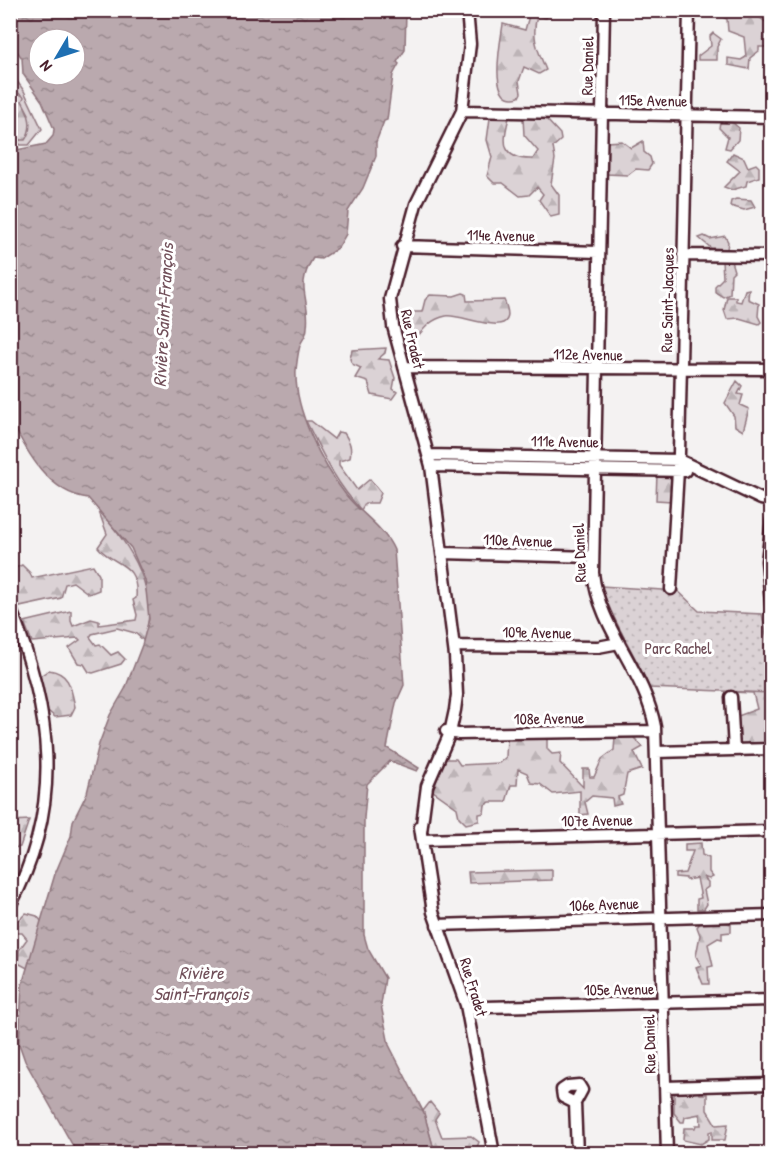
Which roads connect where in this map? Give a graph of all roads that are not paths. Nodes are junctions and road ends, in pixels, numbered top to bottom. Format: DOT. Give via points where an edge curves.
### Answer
graph roads {
  1 [pos="466,10"];
  2 [pos="604,10"];
  3 [pos="689,10"];
  4 [pos="462,111"];
  5 [pos="601,114"];
  6 [pos="687,115"];
  7 [pos="771,117"];
  8 [pos="402,246"];
  9 [pos="598,252"];
  10 [pos="683,255"];
  11 [pos="771,256"];
  12 [pos="404,367"];
  13 [pos="681,369"];
  14 [pos="771,369"];
  15 [pos="595,370"];
  16 [pos="430,460"];
  17 [pos="594,463"];
  18 [pos="679,465"];
  19 [pos="771,501"];
  20 [pos="771,520"];
  21 [pos="442,553"];
  22 [pos="592,557"];
  23 [pos="770,579"];
  24 [pos="671,589"];
  25 [pos="10,607"];
  26 [pos="771,613"];
  27 [pos="619,643"];
  28 [pos="454,646"];
  29 [pos="731,697"];
  30 [pos="447,731"];
  31 [pos="655,731"];
  32 [pos="771,749"];
  33 [pos="734,750"];
  34 [pos="656,752"];
  35 [pos="771,831"];
  36 [pos="658,834"];
  37 [pos="422,836"];
  38 [pos="10,906"];
  39 [pos="771,915"];
  40 [pos="661,917"];
  41 [pos="437,925"];
  42 [pos="771,1000"];
  43 [pos="663,1003"];
  44 [pos="467,1010"];
  45 [pos="771,1084"];
  46 [pos="665,1087"];
  47 [pos="576,1103"];
  48 [pos="494,1154"];
  49 [pos="577,1154"];
  50 [pos="667,1154"];
  1 -- 4 [label="street, Rue Fradet" via="470,35"];
  2 -- 5 [label="street, Rue Daniel"];
  3 -- 6 [label="street, Rue Saint-Jacques"];
  4 -- 5 [label="street, 115e Avenue"];
  4 -- 8 [label="street, Rue Fradet" via="421,193"];
  5 -- 6 [label="street, 115e Avenue"];
  5 -- 9 [label="street, Rue Daniel"];
  6 -- 7 [label="street, 115e Avenue"];
  6 -- 10 [label="street, Rue Saint-Jacques"];
  8 -- 9 [label="street, 114e Avenue"];
  8 -- 12 [label="street, Rue Fradet" via="390,305"];
  9 -- 15 [label="street, Rue Daniel"];
  10 -- 11 [label="street"];
  10 -- 13 [label="street, Rue Saint-Jacques"];
  12 -- 15 [label="street, 112e Avenue"];
  12 -- 16 [label="street, Rue Fradet"];
  13 -- 14 [label="street, 112e Avenue"];
  13 -- 15 [label="street, 112e Avenue"];
  13 -- 18 [label="street, Rue Saint-Jacques"];
  15 -- 17 [label="street, Rue Daniel"];
  16 -- 17 [label="street, 111e Avenue"];
  16 -- 21 [label="street, Rue Fradet"];
  17 -- 18 [label="street, 111e Avenue"];
  17 -- 22 [label="street, Rue Daniel"];
  18 -- 19 [label="street, 111e Avenue"];
  18 -- 24 [label="street, Rue Saint-Jacques"];
  20 -- 23 [label="street"];
  21 -- 22 [label="street, 110e Avenue"];
  21 -- 28 [label="street, Rue Fradet"];
  22 -- 27 [label="street, Rue Daniel" via="598,598"];
  23 -- 26 [label="street"];
  25 -- 38 [label="street" via="43,705 47,790 29,865"];
  27 -- 28 [label="street, 109e Avenue" via="600,647"];
  27 -- 31 [label="street, Rue Daniel" via="636,675"];
  28 -- 30 [label="street, Rue Fradet" via="458,695"];
  29 -- 33 [label="street"];
  30 -- 31 [label="street, 108e Avenue"];
  30 -- 37 [label="street, Rue Fradet" via="427,786"];
  31 -- 34 [label="street, Rue Daniel"];
  32 -- 33 [label="street"];
  33 -- 34 [label="street"];
  34 -- 36 [label="street, Rue Daniel"];
  35 -- 36 [label="street, 107e Avenue"];
  36 -- 37 [label="street, 107e Avenue"];
  36 -- 40 [label="street, Rue Daniel"];
  37 -- 41 [label="street, Rue Fradet"];
  39 -- 40 [label="street, 106e Avenue"];
  40 -- 41 [label="street, 106e Avenue"];
  40 -- 43 [label="street, Rue Daniel"];
  41 -- 44 [label="street, Rue Fradet"];
  42 -- 43 [label="street, 105e Avenue"];
  43 -- 44 [label="street, 105e Avenue"];
  43 -- 46 [label="street, Rue Daniel"];
  44 -- 48 [label="street, Rue Fradet"];
  45 -- 46 [label="street"];
  46 -- 50 [label="street, Rue Daniel"];
  47 -- 49 [label="street"];
}
